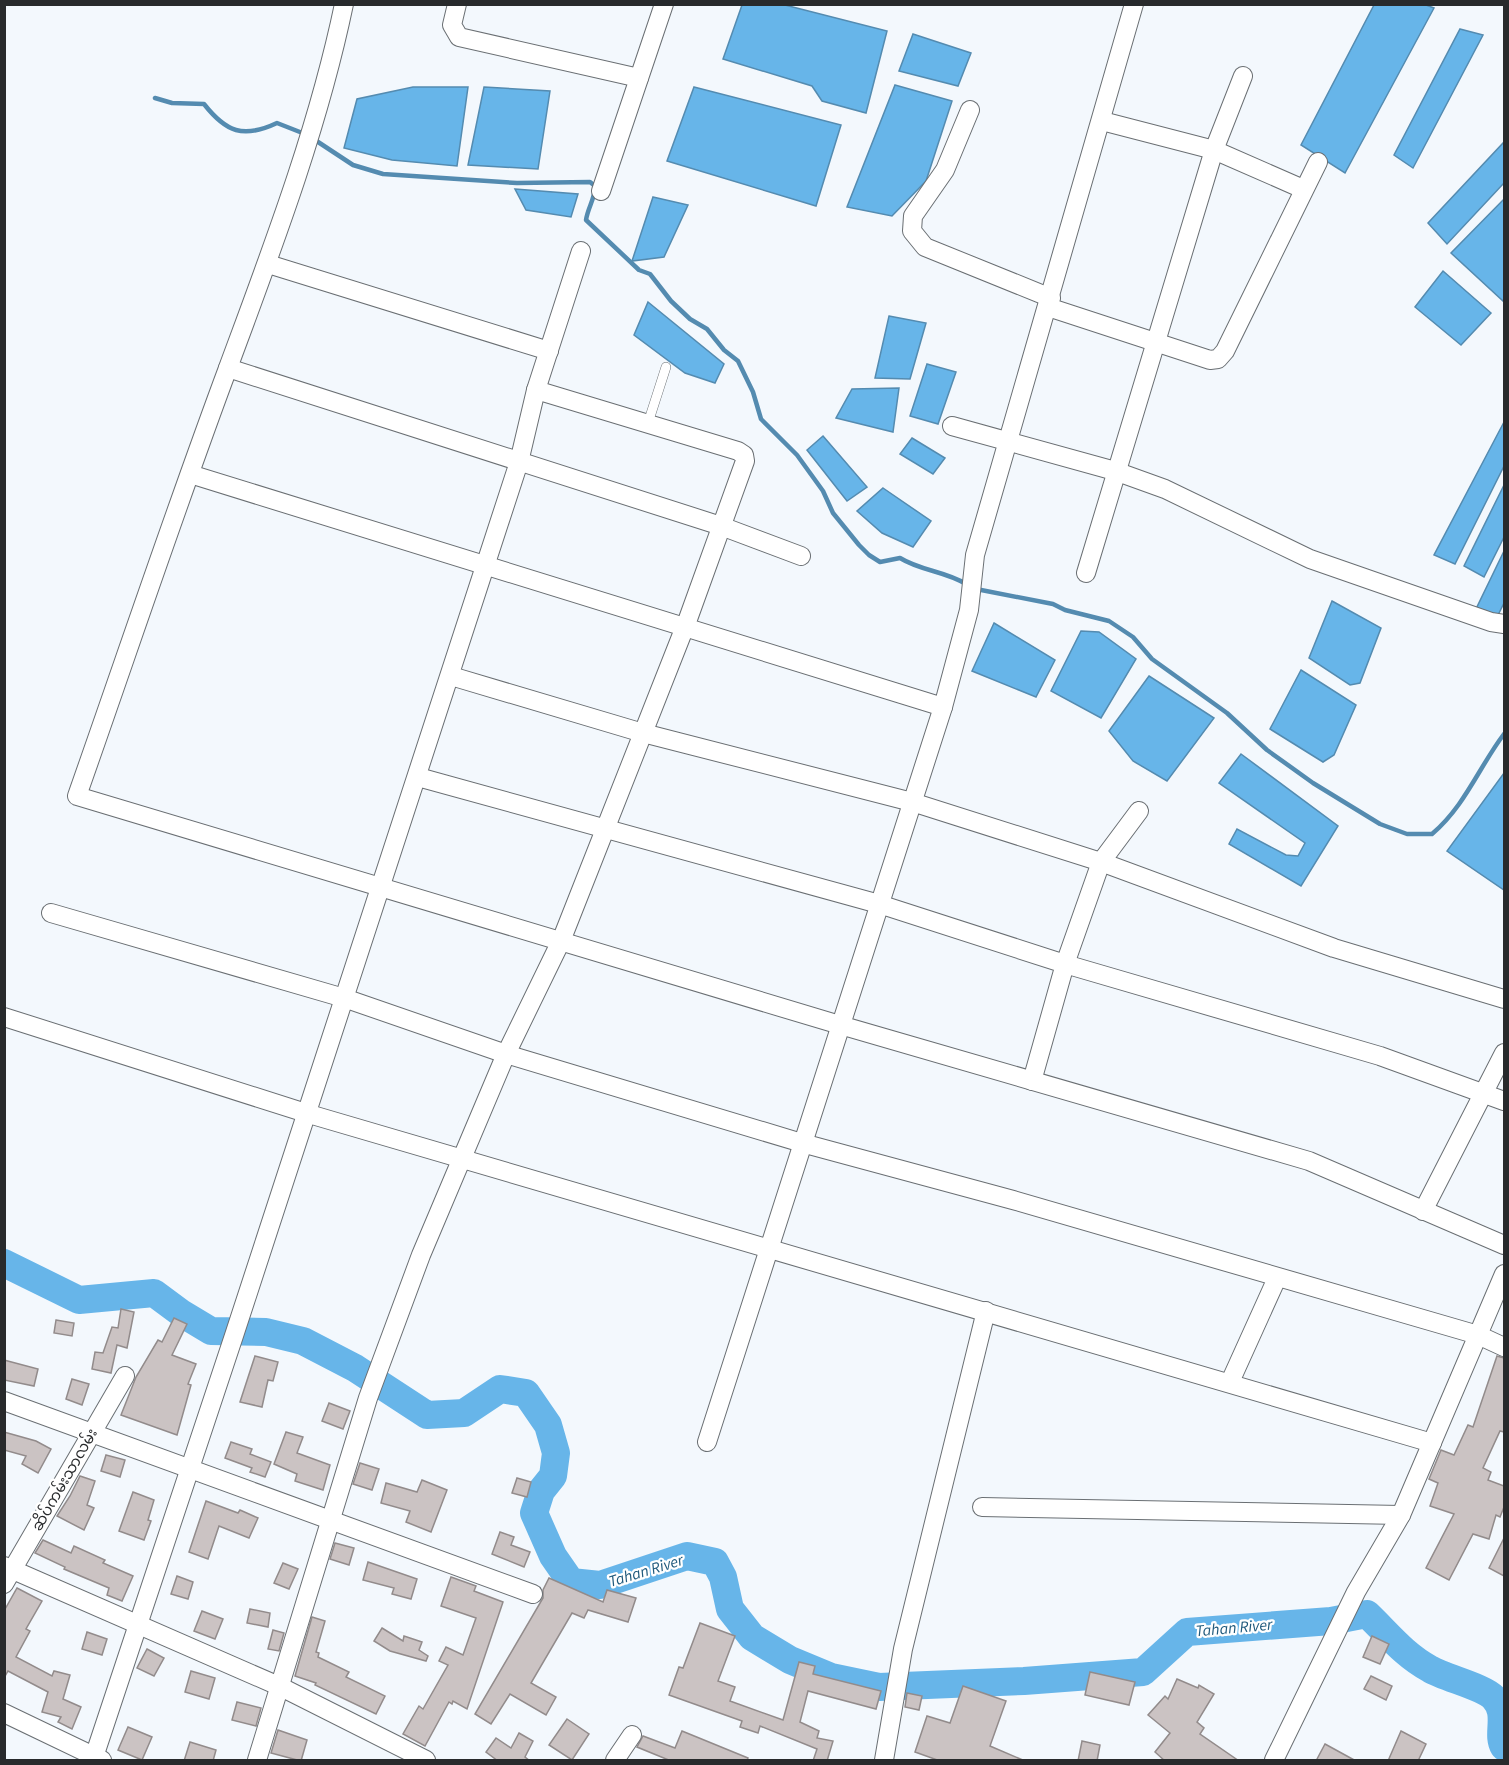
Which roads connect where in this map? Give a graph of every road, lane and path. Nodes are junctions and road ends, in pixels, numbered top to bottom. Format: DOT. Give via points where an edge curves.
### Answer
graph roads {
  1 [pos="344,4"];
  2 [pos="457,4"];
  3 [pos="664,4"];
  4 [pos="1134,4"];
  5 [pos="1243,76"];
  6 [pos="639,78"];
  7 [pos="970,110"];
  8 [pos="1101,121"];
  9 [pos="1214,150"];
  10 [pos="1318,162"];
  11 [pos="1303,189"];
  12 [pos="601,191"];
  13 [pos="581,250"];
  14 [pos="268,264"];
  15 [pos="1049,303"];
  16 [pos="1155,344"];
  17 [pos="549,351"];
  18 [pos="666,367"];
  19 [pos="228,368"];
  20 [pos="536,390"];
  21 [pos="648,423"];
  22 [pos="952,426"];
  23 [pos="1007,441"];
  24 [pos="519,462"];
  25 [pos="1115,471"];
  26 [pos="190,474"];
  27 [pos="721,526"];
  28 [pos="801,556"];
  29 [pos="486,565"];
  30 [pos="1086,573"];
  31 [pos="1504,623"];
  32 [pos="684,628"];
  33 [pos="451,676"];
  34 [pos="943,707"];
  35 [pos="643,733"];
  36 [pos="418,777"];
  37 [pos="912,802"];
  38 [pos="1138,811"];
  39 [pos="606,828"];
  40 [pos="1101,862"];
  41 [pos="383,887"];
  42 [pos="879,904"];
  43 [pos="51,913"];
  44 [pos="561,941"];
  45 [pos="1065,964"];
  46 [pos="344,998"];
  47 [pos="1504,999"];
  48 [pos="4,1017"];
  49 [pos="840,1025"];
  50 [pos="1504,1053"];
  51 [pos="506,1054"];
  52 [pos="1032,1081"];
  53 [pos="1484,1094"];
  54 [pos="1504,1101"];
  55 [pos="309,1114"];
  56 [pos="802,1143"];
  57 [pos="463,1159"];
  58 [pos="1423,1211"];
  59 [pos="1504,1245"];
  60 [pos="769,1247"];
  61 [pos="1504,1274"];
  62 [pos="1277,1278"];
  63 [pos="986,1311"];
  64 [pos="1478,1335"];
  65 [pos="1504,1347"];
  66 [pos="125,1376"];
  67 [pos="1230,1382"];
  68 [pos="4,1401"];
  69 [pos="93,1432"];
  70 [pos="707,1442"];
  71 [pos="1432,1443"];
  72 [pos="190,1469"];
  73 [pos="982,1507"];
  74 [pos="1401,1515"];
  75 [pos="330,1519"];
  76 [pos="7,1573"];
  77 [pos="533,1594"];
  78 [pos="138,1625"];
  79 [pos="281,1687"];
  80 [pos="4,1713"];
  81 [pos="632,1735"];
  82 [pos="96,1759"];
  83 [pos="257,1761"];
  84 [pos="426,1761"];
  85 [pos="615,1761"];
  86 [pos="884,1761"];
  87 [pos="1274,1761"];
  1 -- 14 [label="street" via="306,146"];
  2 -- 6 [label="street" via="452,25 459,37"];
  3 -- 6 [label="street"];
  4 -- 8 [label="street"];
  5 -- 9 [label="street"];
  6 -- 12 [label="street"];
  7 -- 15 [label="street" via="945,170 913,216 912,231 925,247"];
  8 -- 9 [label="street"];
  8 -- 15 [label="street"];
  9 -- 11 [label="street"];
  9 -- 16 [label="street"];
  10 -- 11 [label="street"];
  11 -- 16 [label="street" via="1218,359"];
  13 -- 17 [label="street"];
  14 -- 17 [label="street"];
  14 -- 19 [label="street"];
  15 -- 16 [label="street"];
  15 -- 23 [label="street"];
  16 -- 25 [label="street"];
  17 -- 20 [label="street"];
  18 -- 21 [label="lane"];
  19 -- 24 [label="street"];
  19 -- 26 [label="street"];
  20 -- 21 [label="street"];
  20 -- 24 [label="street"];
  21 -- 27 [label="street" via="744,455"];
  22 -- 23 [label="street"];
  23 -- 25 [label="street"];
  23 -- 34 [label="street" via="975,555 969,610"];
  24 -- 27 [label="street"];
  24 -- 29 [label="street"];
  25 -- 30 [label="street"];
  25 -- 31 [label="street" via="1166,489 1310,559 1491,622"];
  26 -- 29 [label="street"];
  26 -- 41 [label="street" via="77,796"];
  27 -- 28 [label="street"];
  27 -- 32 [label="street"];
  29 -- 32 [label="street"];
  29 -- 33 [label="street"];
  32 -- 34 [label="street"];
  32 -- 35 [label="street"];
  33 -- 35 [label="street"];
  33 -- 36 [label="street"];
  34 -- 37 [label="street"];
  35 -- 37 [label="street"];
  35 -- 39 [label="street"];
  36 -- 39 [label="street"];
  36 -- 41 [label="street"];
  37 -- 40 [label="street"];
  37 -- 42 [label="street"];
  38 -- 40 [label="street"];
  39 -- 42 [label="street"];
  39 -- 44 [label="street"];
  40 -- 45 [label="street"];
  40 -- 47 [label="street" via="1334,948"];
  41 -- 44 [label="street"];
  41 -- 46 [label="street"];
  42 -- 45 [label="street"];
  42 -- 49 [label="street"];
  43 -- 46 [label="street"];
  44 -- 49 [label="street"];
  44 -- 51 [label="street"];
  45 -- 52 [label="street"];
  45 -- 53 [label="street" via="1380,1056"];
  46 -- 51 [label="street"];
  46 -- 55 [label="street"];
  48 -- 55 [label="street"];
  49 -- 52 [label="street"];
  49 -- 56 [label="street"];
  50 -- 53 [label="street"];
  51 -- 56 [label="street"];
  51 -- 57 [label="street"];
  52 -- 58 [label="street" via="1309,1161"];
  53 -- 54 [label="street"];
  53 -- 58 [label="street"];
  55 -- 57 [label="street"];
  55 -- 72 [label="street"];
  56 -- 60 [label="street"];
  56 -- 62 [label="street"];
  57 -- 60 [label="street"];
  57 -- 75 [label="street" via="381,1362"];
  58 -- 59 [label="street"];
  60 -- 63 [label="street"];
  60 -- 70 [label="street"];
  61 -- 64 [label="street"];
  62 -- 64 [label="street"];
  62 -- 67 [label="street"];
  63 -- 67 [label="street"];
  63 -- 86 [label="street" via="903,1649"];
  64 -- 65 [label="street"];
  64 -- 71 [label="street"];
  66 -- 69 [label="street, ဆိပ်ကမ်းသာလမ်း"];
  67 -- 71 [label="street"];
  68 -- 69 [label="street"];
  69 -- 72 [label="street"];
  69 -- 76 [label="street, ဆိပ်ကမ်းသာလမ်း"];
  71 -- 74 [label="street"];
  72 -- 75 [label="street"];
  72 -- 78 [label="street"];
  73 -- 74 [label="street"];
  74 -- 87 [label="street" via="1356,1592"];
  75 -- 77 [label="street"];
  75 -- 79 [label="street"];
  76 -- 78 [label="street"];
  78 -- 79 [label="street"];
  78 -- 82 [label="street"];
  79 -- 83 [label="street"];
  79 -- 84 [label="street"];
  80 -- 82 [label="street"];
  81 -- 85 [label="street"];
}
